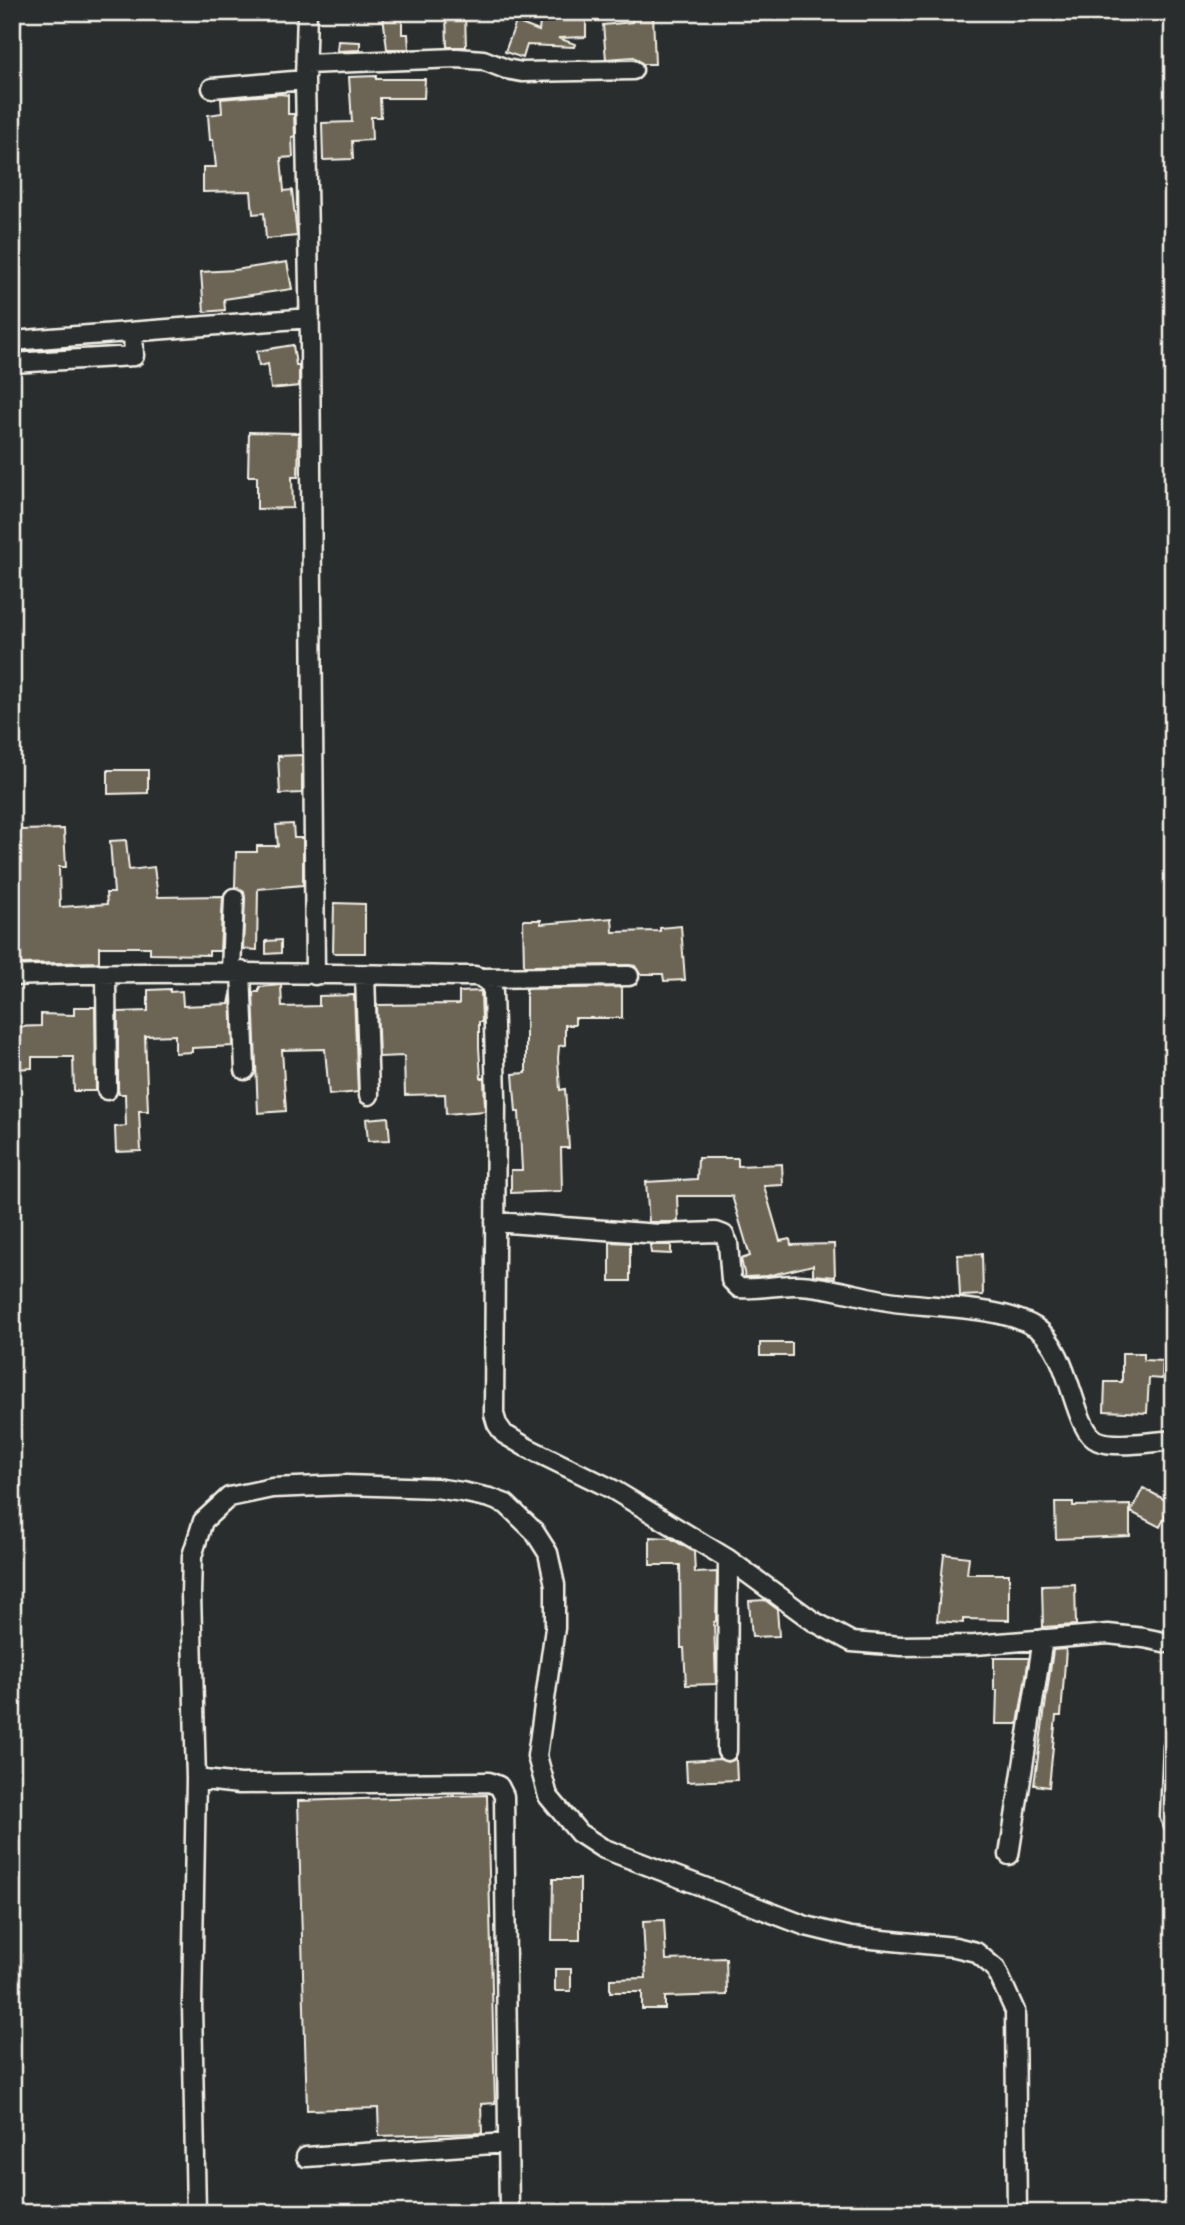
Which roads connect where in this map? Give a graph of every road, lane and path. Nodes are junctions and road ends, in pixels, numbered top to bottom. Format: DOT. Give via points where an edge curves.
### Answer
graph roads {
  1 [pos="307,12"];
  2 [pos="633,69"];
  3 [pos="305,72"];
  4 [pos="212,88"];
  5 [pos="310,318"];
  6 [pos="133,332"];
  7 [pos="12,341"];
  8 [pos="12,363"];
  9 [pos="234,898"];
  10 [pos="236,971"];
  11 [pos="106,974"];
  12 [pos="316,975"];
  13 [pos="365,975"];
  14 [pos="12,976"];
  15 [pos="629,976"];
  16 [pos="484,978"];
  17 [pos="245,1070"];
  18 [pos="107,1090"];
  19 [pos="369,1095"];
  20 [pos="495,1222"];
  21 [pos="1173,1440"];
  22 [pos="728,1559"];
  23 [pos="1043,1639"];
  24 [pos="1173,1644"];
  25 [pos="727,1751"];
  26 [pos="1172,1756"];
  27 [pos="196,1779"];
  28 [pos="1173,1823"];
  29 [pos="1009,1855"];
  30 [pos="507,2143"];
  31 [pos="306,2157"];
  32 [pos="196,2213"];
  33 [pos="509,2213"];
  34 [pos="1017,2213"];
  1 -- 3 [label="street"];
  2 -- 3 [label="street" via="522,72 483,61 431,58"];
  3 -- 4 [label="street"];
  3 -- 5 [label="street"];
  5 -- 6 [label="street"];
  5 -- 12 [label="street"];
  6 -- 7 [label="street"];
  6 -- 8 [label="street" via="134,356"];
  9 -- 10 [label="street"];
  10 -- 11 [label="street"];
  10 -- 12 [label="street"];
  10 -- 17 [label="street"];
  11 -- 14 [label="street"];
  11 -- 18 [label="street"];
  12 -- 13 [label="street"];
  13 -- 16 [label="street"];
  13 -- 19 [label="street"];
  15 -- 16 [label="street"];
  16 -- 20 [label="street" via="493,992"];
  20 -- 21 [label="street" via="659,1234 716,1232 728,1243 731,1280 739,1288 809,1286 1007,1317 1034,1327 1050,1340 1090,1437 1103,1442"];
  20 -- 22 [label="street" via="496,1424 526,1447 612,1489"];
  22 -- 23 [label="street" via="813,1621 852,1643 975,1645"];
  22 -- 25 [label="street"];
  23 -- 24 [label="street" via="1108,1634"];
  23 -- 29 [label="street"];
  26 -- 28 [label="street"];
  27 -- 30 [label="street" via="239,1784 489,1782 499,1786 504,1797"];
  27 -- 32 [label="street" via="192,2004"];
  27 -- 34 [label="street" via="192,1556 203,1521 229,1497 272,1488 346,1485 436,1488 506,1504 534,1531 548,1553 555,1585 555,1628 537,1756 548,1796 579,1833 602,1848 806,1926 851,1937 976,1952 996,1969 1015,2011"];
  30 -- 31 [label="street"];
  30 -- 33 [label="street"];
}
